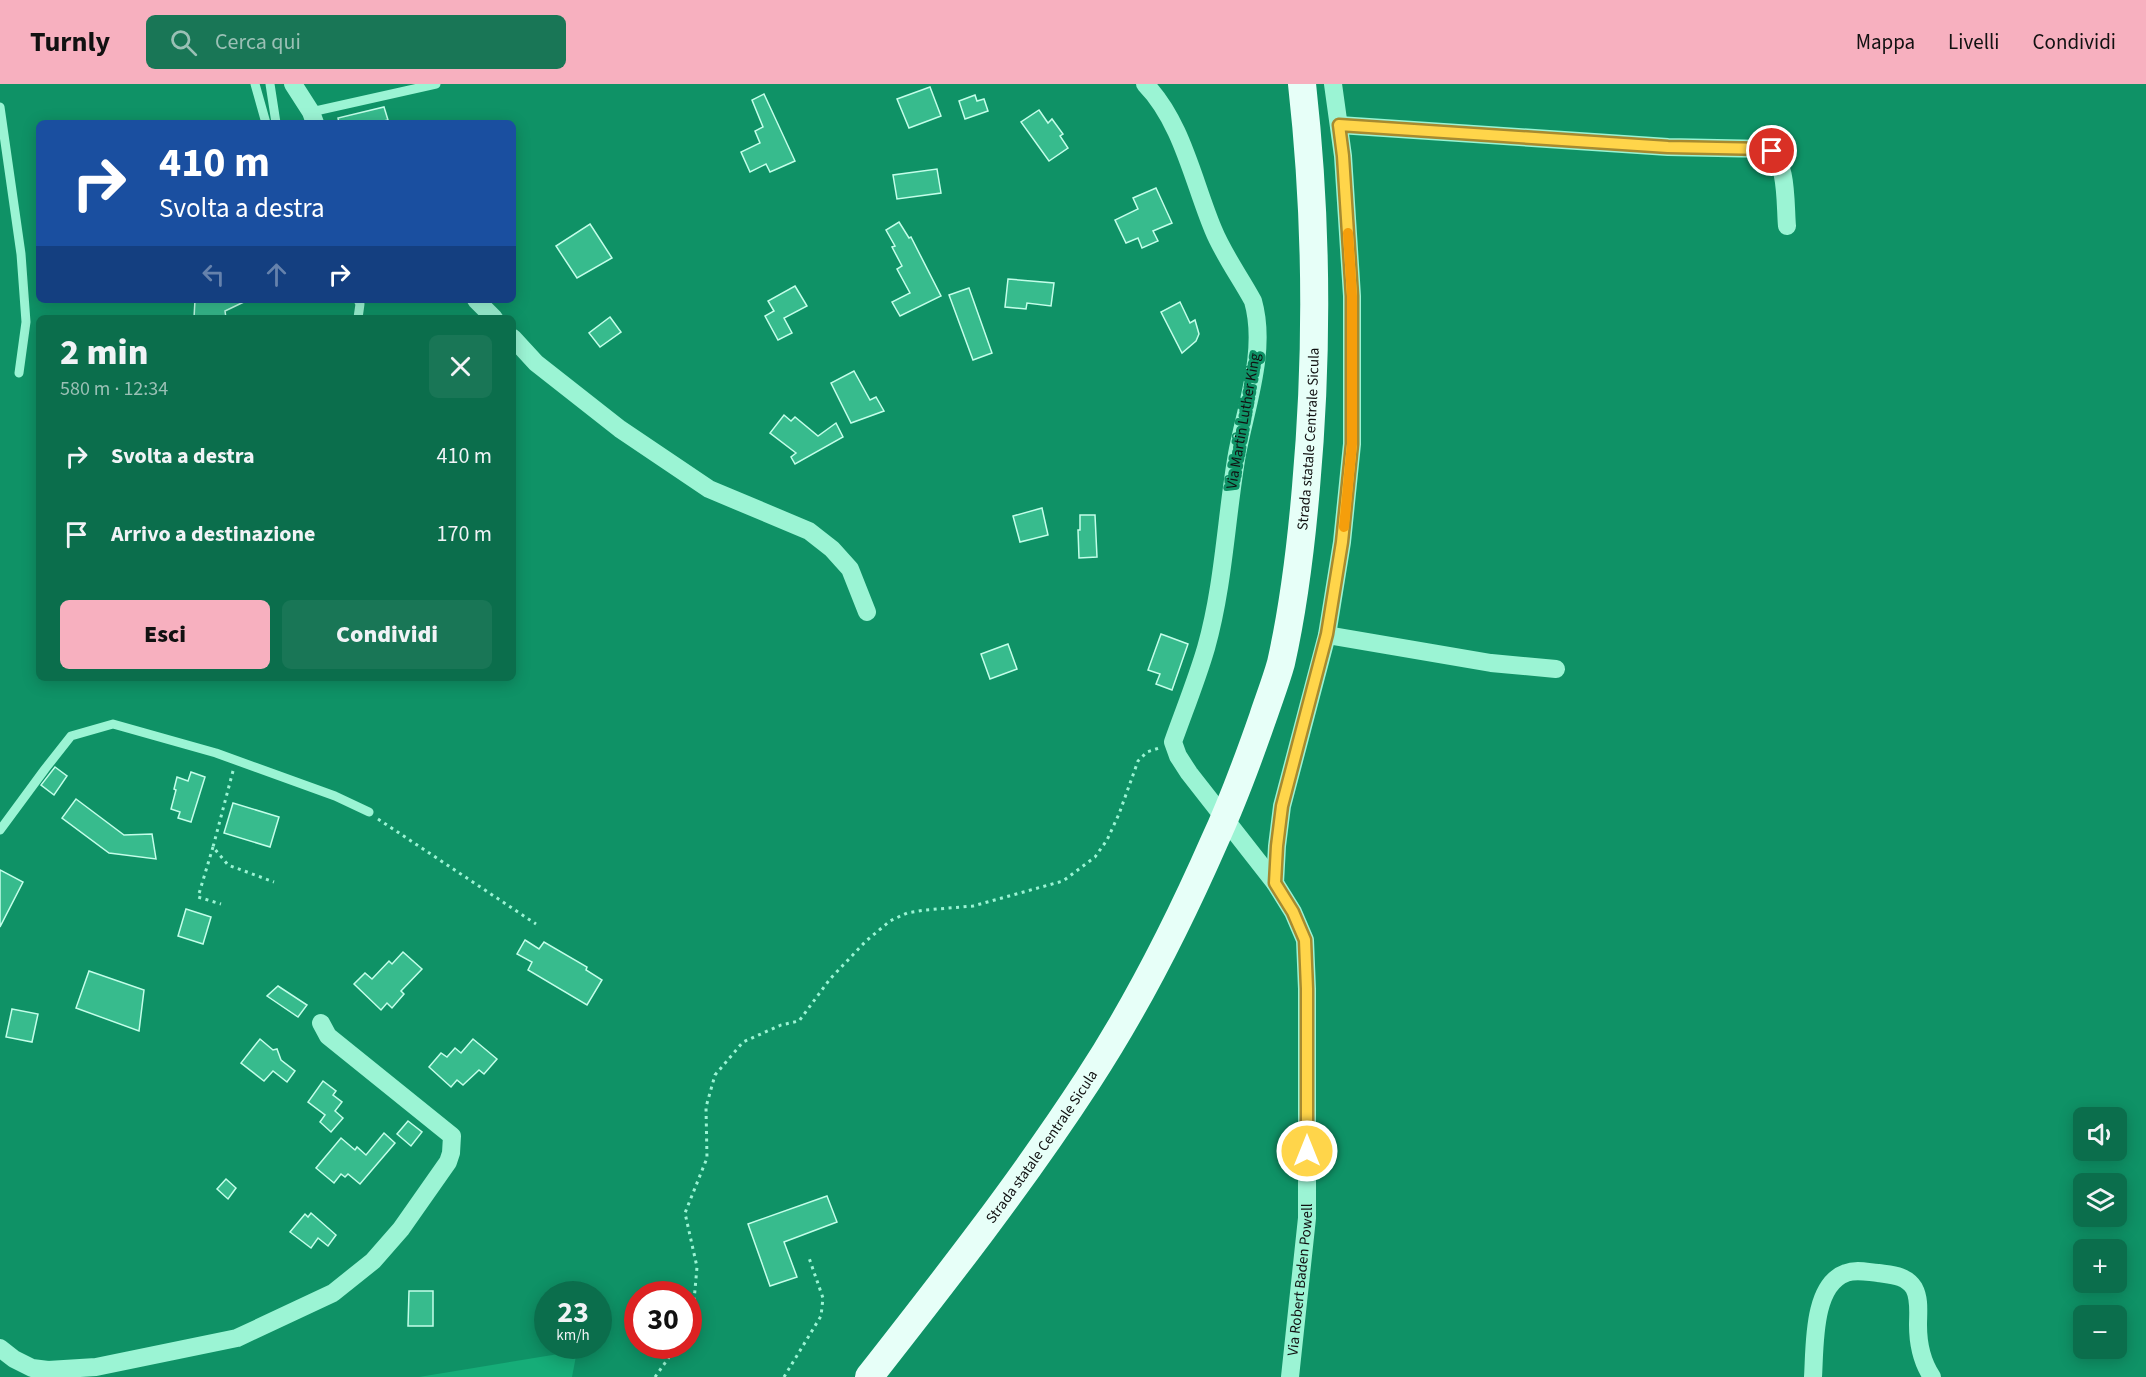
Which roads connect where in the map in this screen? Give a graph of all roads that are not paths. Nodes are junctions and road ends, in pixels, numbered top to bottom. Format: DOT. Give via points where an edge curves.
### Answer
graph roads {
  1 [pos="255,84"];
  2 [pos="270,84"];
  3 [pos="293,84"];
  4 [pos="436,84"];
  5 [pos="1145,84"];
  6 [pos="1302,84"];
  7 [pos="1333,84"];
  8 [pos="0,107"];
  9 [pos="313,118"];
  10 [pos="265,120"];
  11 [pos="276,120"];
  12 [pos="1339,125"];
  13 [pos="1787,226"];
  14 [pos="479,303"];
  15 [pos="491,315"];
  16 [pos="516,342"];
  17 [pos="19,373"];
  18 [pos="867,612"];
  19 [pos="1327,634"];
  20 [pos="1556,669"];
  21 [pos="1189,773"];
  22 [pos="369,812"];
  23 [pos="0,830"];
  24 [pos="1275,883"];
  25 [pos="321,1023"];
  26 [pos="0,1348"];
  27 [pos="870,1377"];
  28 [pos="1290,1377"];
  29 [pos="1813,1377"];
  30 [pos="1932,1377"];
  1 -- 10 [label="lane"];
  2 -- 11 [label="lane"];
  3 -- 9 [label="street"];
  4 -- 9 [label="lane"];
  5 -- 21 [label="street, Via Martin Luther King" via="1172,123 1214,232 1257,314 1256,362 1237,454 1212,621 1173,742"];
  6 -- 27 [label="main road, Strada statale Centrale Sicula" via="1315,273 1312,420 1299,562 1280,666 1239,787 1142,990 1043,1148"];
  7 -- 12 [label="street"];
  8 -- 17 [label="lane" via="21,254 26,322"];
  12 -- 13 [label="street" via="1668,147 1767,149 1776,154 1781,167"];
  12 -- 19 [label="street" via="1352,296 1352,444"];
  14 -- 15 [label="street"];
  16 -- 18 [label="street" via="536,363 620,429 709,489 809,531 850,569"];
  19 -- 20 [label="street" via="1491,663"];
  19 -- 24 [label="street" via="1282,806"];
  21 -- 24 [label="street, Via Robert Baden Powell"];
  22 -- 23 [label="lane" via="236,760 113,724 71,736"];
  24 -- 28 [label="street, Via Robert Baden Powell" via="1305,940 1307,989 1307,1218"];
  25 -- 26 [label="street" via="328,1036 452,1136 448,1162 373,1261 333,1293 237,1338 96,1367 48,1370 32,1368"];
  29 -- 30 [label="street" via="1823,1295 1837,1277 1861,1271 1904,1278 1912,1285 1918,1303 1922,1357"];
}
